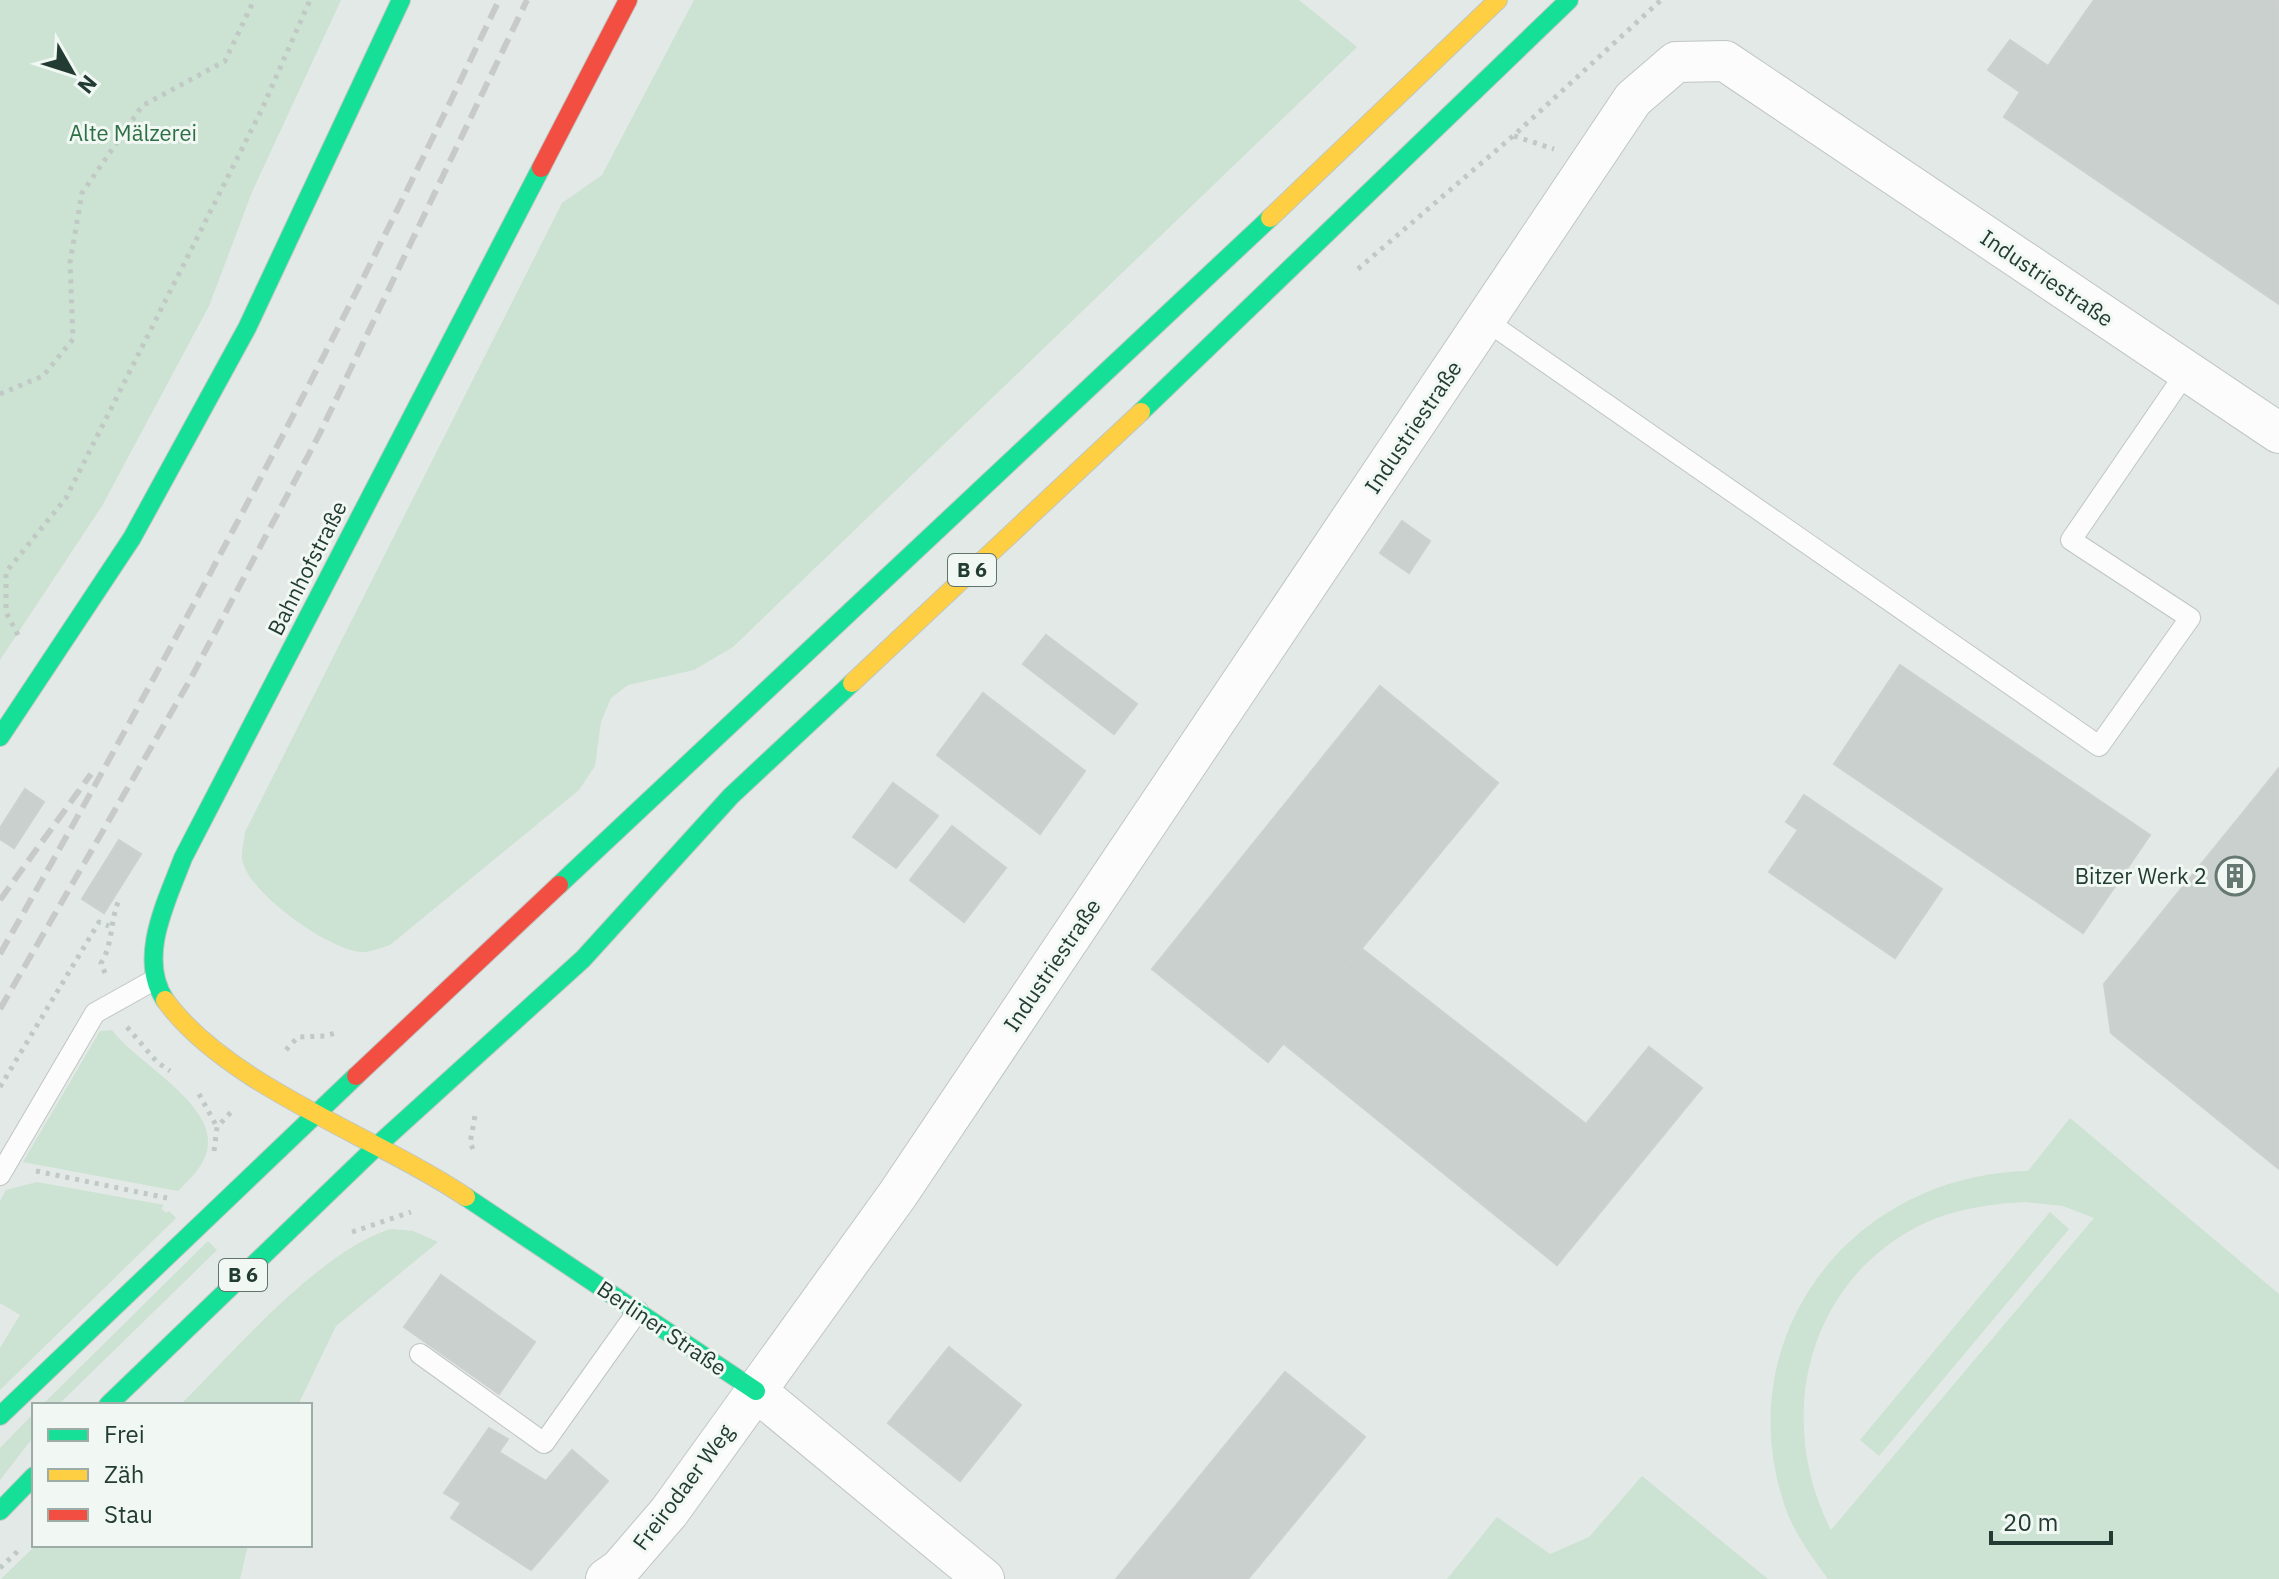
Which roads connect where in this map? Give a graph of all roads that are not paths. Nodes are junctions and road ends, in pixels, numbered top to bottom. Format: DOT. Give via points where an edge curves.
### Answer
graph roads {
  1 [pos="401,0"];
  2 [pos="628,0"];
  3 [pos="1498,0"];
  4 [pos="1569,0"];
  5 [pos="1485,320"];
  6 [pos="2187,371"];
  7 [pos="2279,433"];
  8 [pos="0,737"];
  9 [pos="154,980"];
  10 [pos="316,1109"];
  11 [pos="379,1144"];
  12 [pos="3,1170"];
  13 [pos="638,1311"];
  14 [pos="420,1354"];
  15 [pos="756,1391"];
  16 [pos="110,1403"];
  17 [pos="0,1416"];
  18 [pos="32,1478"];
  19 [pos="0,1511"];
  20 [pos="606,1579"];
  21 [pos="984,1579"];
  1 -- 8 [label="main road" via="239,342 132,538"];
  2 -- 9 [label="main road, Bahnhofstraße" via="183,858 158,925"];
  3 -- 10 [label="main road, B 6" via="1208,281"];
  4 -- 11 [label="main road, B 6" via="1263,297 731,796 583,959"];
  5 -- 6 [label="street, Industriestraße" via="1633,99 1676,62 1725,61"];
  5 -- 6 [label="lane" via="2099,746 2190,618 2071,540"];
  5 -- 15 [label="street, Industriestraße" via="898,1194"];
  6 -- 7 [label="street, Industriestraße"];
  9 -- 10 [label="main road" via="175,1013 211,1048"];
  9 -- 12 [label="lane" via="95,1013"];
  10 -- 11 [label="main road, Berliner Straße"];
  10 -- 17 [label="main road, B 6"];
  11 -- 13 [label="main road, Berliner Straße"];
  11 -- 16 [label="main road, B 6"];
  13 -- 14 [label="lane" via="544,1443"];
  13 -- 15 [label="main road, Berliner Straße"];
  15 -- 20 [label="street, Freirodaer Weg" via="669,1512"];
  15 -- 21 [label="street, Berliner Straße"];
  18 -- 19 [label="main road"];
}
